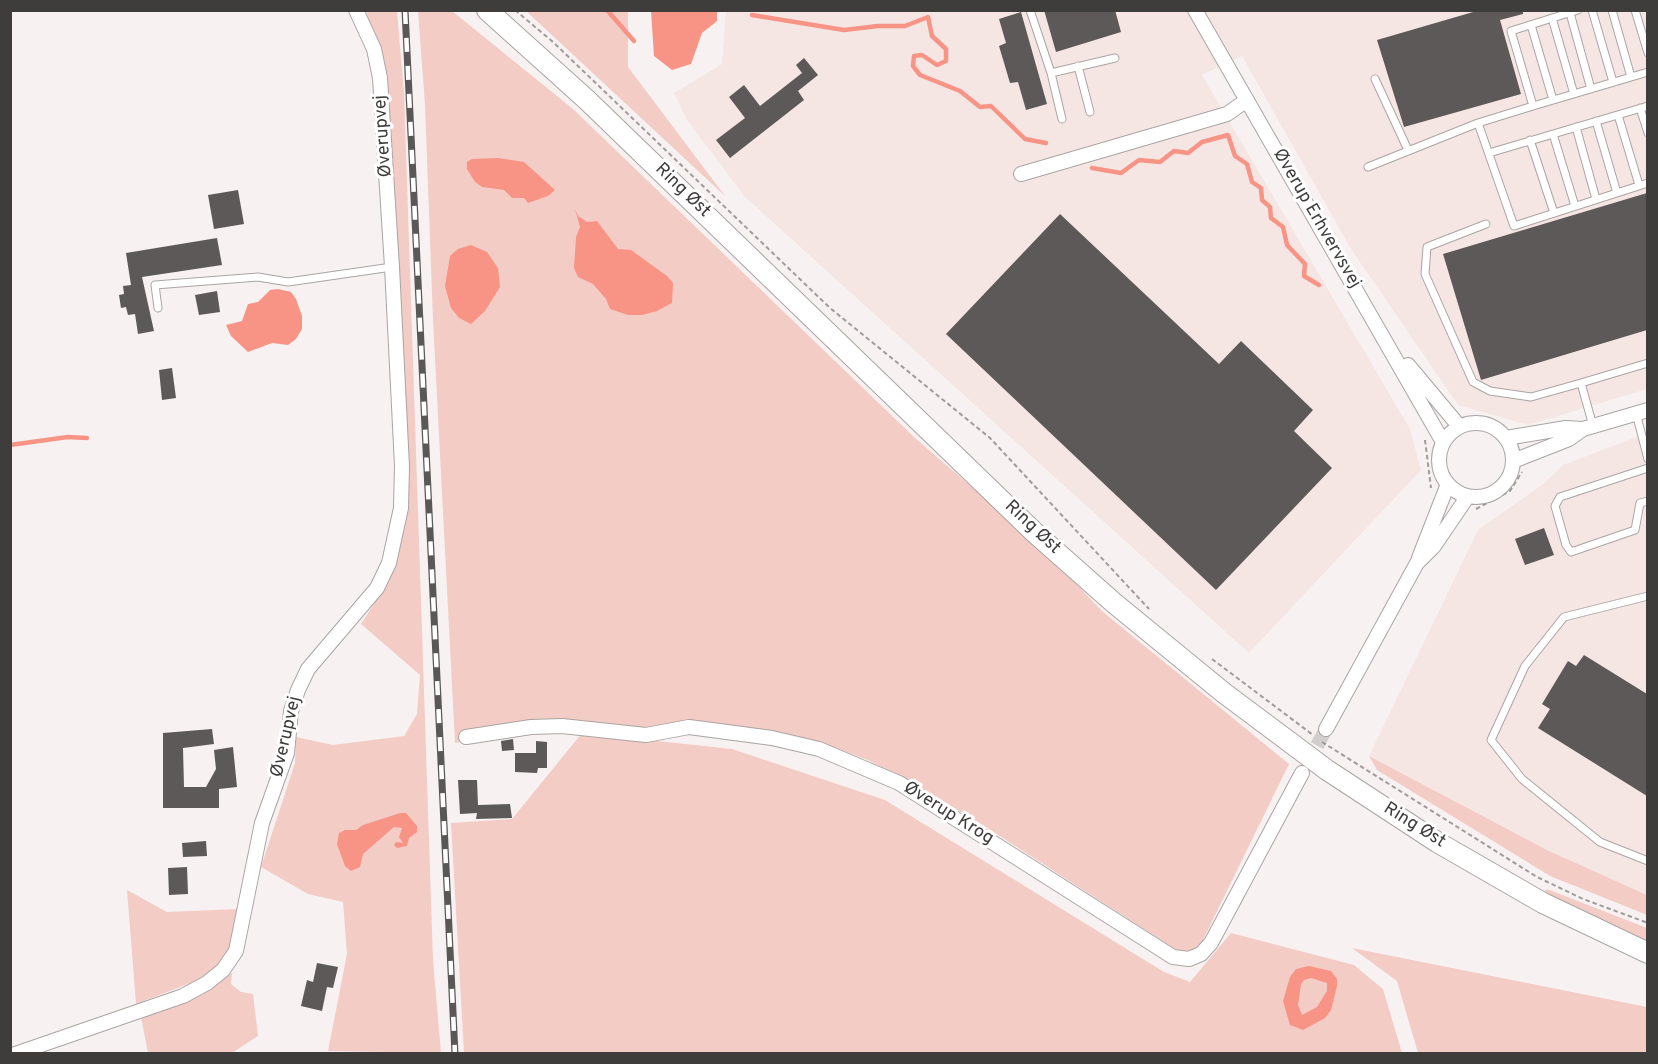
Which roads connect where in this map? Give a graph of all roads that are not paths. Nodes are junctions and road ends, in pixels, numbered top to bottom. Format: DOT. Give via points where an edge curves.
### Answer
graph roads {
  1 [pos="356,10"];
  2 [pos="486,10"];
  3 [pos="1030,10"];
  4 [pos="1195,10"];
  5 [pos="1592,10"];
  6 [pos="1612,10"];
  7 [pos="1635,10"];
  8 [pos="1574,12"];
  9 [pos="1552,18"];
  10 [pos="1531,25"];
  11 [pos="1647,53"];
  12 [pos="1115,58"];
  13 [pos="1078,66"];
  14 [pos="1647,72"];
  15 [pos="1051,73"];
  16 [pos="1631,77"];
  17 [pos="1375,79"];
  18 [pos="1613,82"];
  19 [pos="1591,89"];
  20 [pos="1574,94"];
  21 [pos="1247,100"];
  22 [pos="1553,100"];
  23 [pos="1533,106"];
  24 [pos="1644,107"];
  25 [pos="1090,112"];
  26 [pos="1618,114"];
  27 [pos="1062,119"];
  28 [pos="1596,121"];
  29 [pos="1478,123"];
  30 [pos="1576,127"];
  31 [pos="1647,133"];
  32 [pos="1553,134"];
  33 [pos="1530,140"];
  34 [pos="1408,150"];
  35 [pos="1489,153"];
  36 [pos="1368,167"];
  37 [pos="1021,174"];
  38 [pos="1647,183"];
  39 [pos="1639,185"];
  40 [pos="1617,193"];
  41 [pos="1596,199"];
  42 [pos="1575,206"];
  43 [pos="1554,213"];
  44 [pos="1486,224"];
  45 [pos="392,267"];
  46 [pos="158,308"];
  47 [pos="1385,338"];
  48 [pos="1647,363"];
  49 [pos="1581,383"];
  50 [pos="1642,412"];
  51 [pos="1459,426"];
  52 [pos="1588,427"];
  53 [pos="1506,438"];
  54 [pos="1443,442"];
  55 [pos="1647,459"];
  56 [pos="1513,461"];
  57 [pos="1647,468"];
  58 [pos="1448,484"];
  59 [pos="1468,496"];
  60 [pos="1647,501"];
  61 [pos="1418,563"];
  62 [pos="1647,596"];
  63 [pos="1326,729"];
  64 [pos="466,737"];
  65 [pos="1302,773"];
  66 [pos="1647,861"];
  67 [pos="1647,953"];
  68 [pos="15,1053"];
  1 -- 45 [label="street, Øverupvej" via="374,49 380,78"];
  2 -- 67 [label="main road, Ring Øst" via="587,100 1035,533 1224,693 1327,770 1437,842 1543,903"];
  3 -- 15 [label="lane"];
  4 -- 21 [label="street, Øverup Erhvervsvej"];
  5 -- 18 [label="lane"];
  6 -- 16 [label="lane"];
  7 -- 11 [label="lane"];
  8 -- 9 [label="lane"];
  8 -- 19 [label="lane"];
  9 -- 10 [label="lane"];
  9 -- 20 [label="lane"];
  10 -- 22 [label="lane"];
  10 -- 23 [label="lane" via="1511,31"];
  12 -- 13 [label="lane"];
  13 -- 15 [label="lane"];
  13 -- 25 [label="lane"];
  14 -- 16 [label="lane"];
  15 -- 27 [label="lane"];
  16 -- 18 [label="lane"];
  17 -- 34 [label="lane"];
  18 -- 19 [label="lane"];
  19 -- 20 [label="lane"];
  20 -- 22 [label="lane"];
  21 -- 37 [label="street" via="1227,114"];
  21 -- 47 [label="street, Øverup Erhvervsvej"];
  22 -- 23 [label="lane"];
  23 -- 29 [label="lane"];
  24 -- 26 [label="lane"];
  24 -- 31 [label="lane"];
  26 -- 28 [label="lane"];
  26 -- 39 [label="lane"];
  28 -- 30 [label="lane"];
  28 -- 40 [label="lane"];
  29 -- 34 [label="lane"];
  29 -- 35 [label="lane"];
  30 -- 32 [label="lane"];
  30 -- 41 [label="lane"];
  32 -- 33 [label="lane"];
  32 -- 42 [label="lane"];
  33 -- 35 [label="lane"];
  33 -- 43 [label="lane"];
  34 -- 36 [label="lane"];
  35 -- 43 [label="lane" via="1514,226"];
  38 -- 39 [label="lane"];
  39 -- 40 [label="lane"];
  40 -- 41 [label="lane"];
  41 -- 42 [label="lane"];
  42 -- 43 [label="lane"];
  44 -- 49 [label="lane" via="1427,247 1425,274 1473,382 1490,391 1531,398"];
  45 -- 46 [label="lane" via="288,282 258,277 155,285"];
  45 -- 68 [label="street, Øverupvej" via="402,466 396,535 377,588 308,669 298,690 286,753 262,824 236,951 215,976 183,996"];
  47 -- 51 [label="street, Øverup Erhvervsvej"];
  47 -- 54 [label="street, Øverup Erhvervsvej"];
  48 -- 49 [label="lane"];
  49 -- 52 [label="lane"];
  50 -- 52 [label="street"];
  50 -- 55 [label="lane"];
  51 -- 53 [label="street" via="1489,425"];
  51 -- 54 [label="street"];
  52 -- 53 [label="street"];
  52 -- 56 [label="street" via="1569,439"];
  53 -- 56 [label="street"];
  54 -- 58 [label="street" via="1439,464"];
  56 -- 59 [label="street" via="1503,485 1487,495"];
  57 -- 60 [label="lane" via="1560,497 1555,506 1566,545 1571,552 1635,530 1640,503"];
  58 -- 59 [label="street"];
  58 -- 61 [label="street"];
  59 -- 61 [label="street"];
  61 -- 63 [label="street"];
  62 -- 66 [label="lane" via="1564,617 1525,666 1491,740 1522,779 1600,842"];
  64 -- 65 [label="street, Øverup Krog" via="531,727 562,726 646,735 689,727 772,738 819,749 899,783 1173,957 1189,959 1201,954 1211,943"];
}
